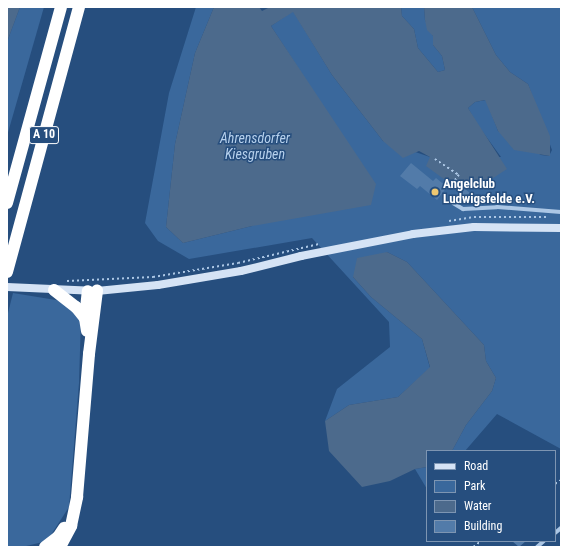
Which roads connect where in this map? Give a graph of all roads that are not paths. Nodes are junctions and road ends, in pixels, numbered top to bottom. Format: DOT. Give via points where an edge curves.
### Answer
graph roads {
  1 [pos="61,7"];
  2 [pos="79,7"];
  3 [pos="7,203"];
  4 [pos="453,203"];
  5 [pos="561,212"];
  6 [pos="561,228"];
  7 [pos="7,272"];
  8 [pos="7,288"];
  9 [pos="54,290"];
  10 [pos="92,291"];
  11 [pos="85,318"];
  12 [pos="89,354"];
  13 [pos="74,512"];
  14 [pos="543,542"];
  15 [pos="45,547"];
  16 [pos="60,547"];
  17 [pos="536,547"];
  18 [pos="546,547"];
  1 -- 3 [label="highway, A 10"];
  2 -- 7 [label="highway, A 10"];
  4 -- 5 [label="street" via="463,209 497,207"];
  6 -- 10 [label="main road" via="474,227 412,234 158,286"];
  8 -- 9 [label="main road"];
  9 -- 10 [label="main road"];
  9 -- 11 [label="highway" via="76,307"];
  10 -- 11 [label="highway"];
  10 -- 12 [label="highway"];
  11 -- 12 [label="highway"];
  12 -- 13 [label="highway"];
  13 -- 15 [label="highway" via="58,537"];
  13 -- 16 [label="highway" via="71,526"];
  14 -- 17 [label="street"];
  14 -- 18 [label="street"];
}
